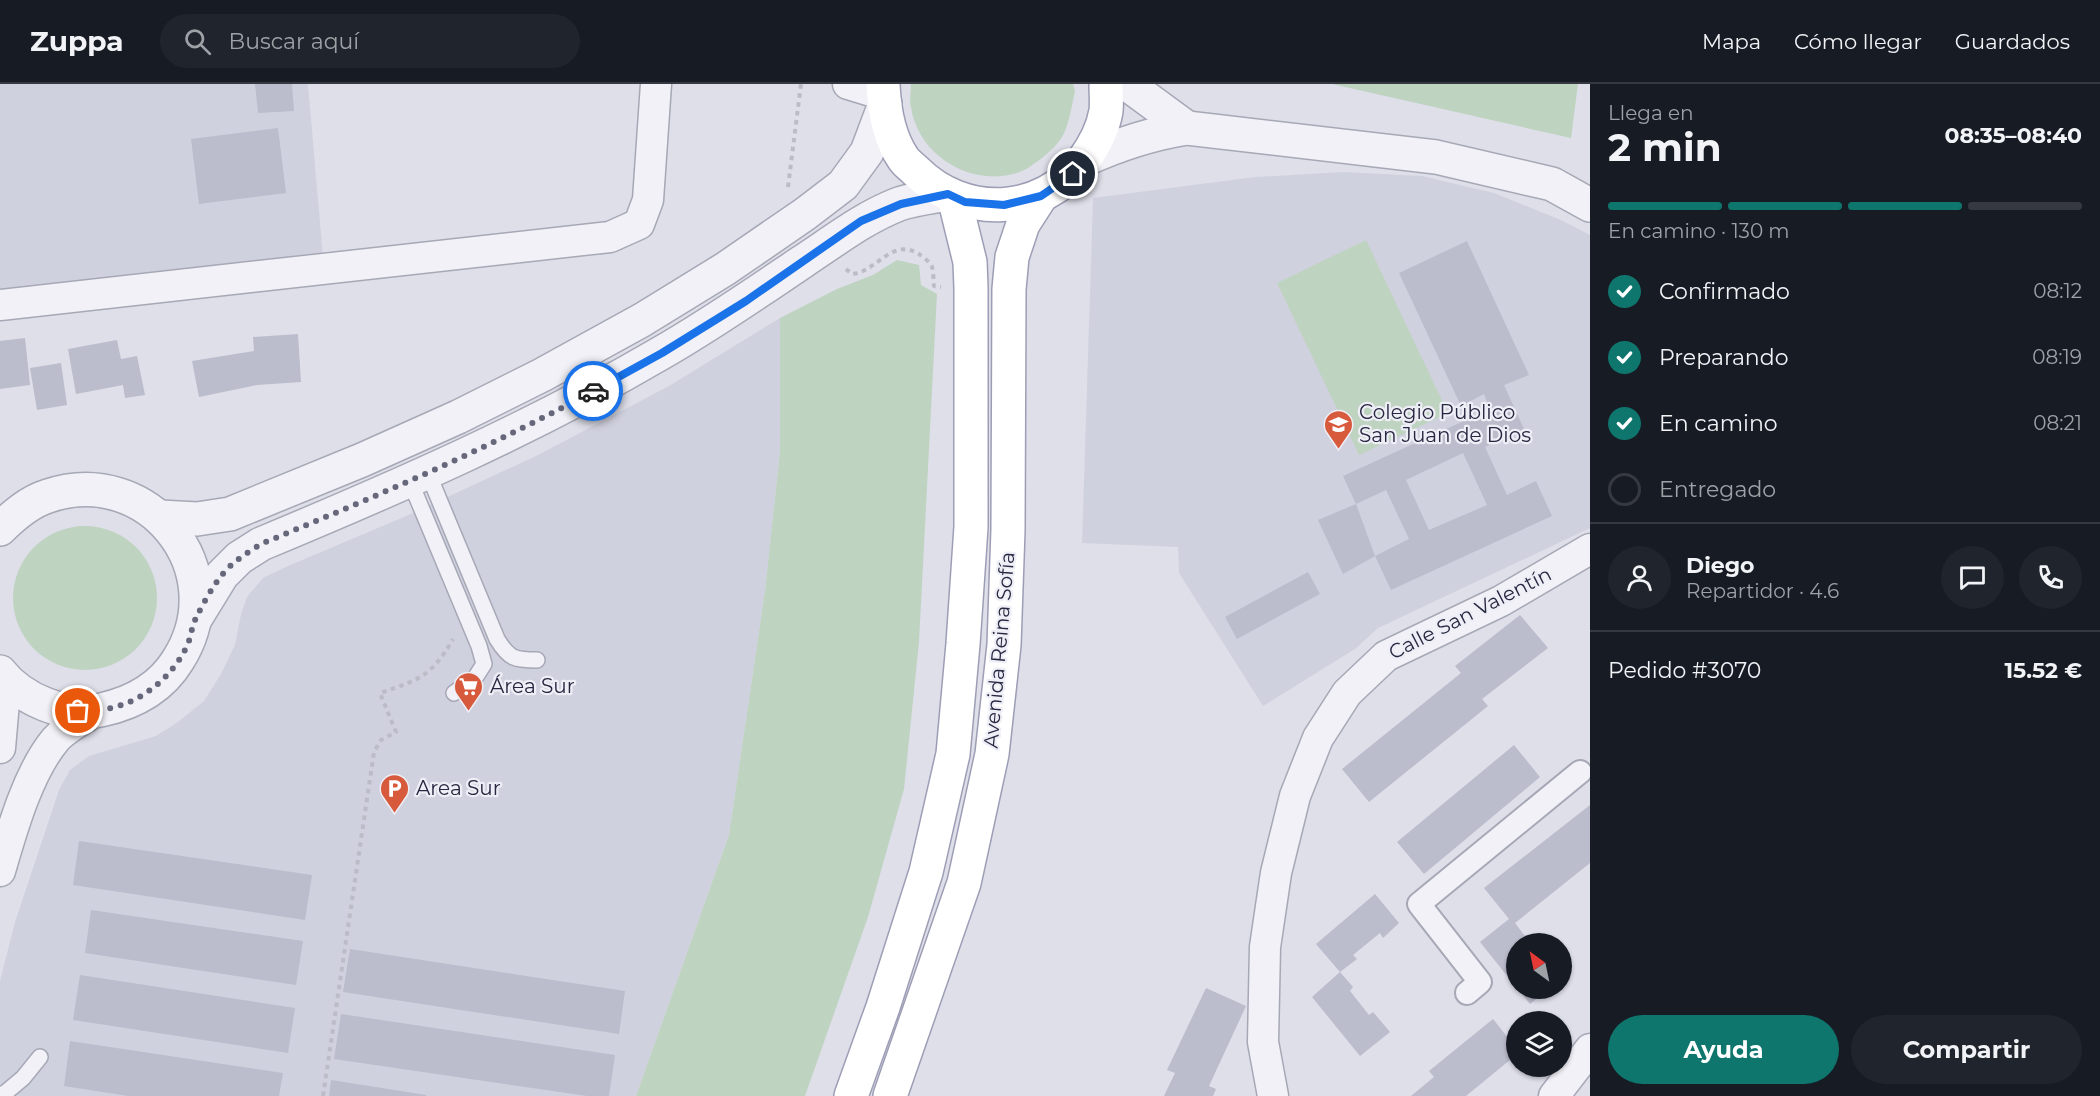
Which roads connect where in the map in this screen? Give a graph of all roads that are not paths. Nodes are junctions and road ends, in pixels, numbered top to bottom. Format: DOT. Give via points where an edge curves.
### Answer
graph roads {
  1 [pos="656,84"];
  2 [pos="848,84"];
  3 [pos="1106,84"];
  4 [pos="1127,84"];
  5 [pos="884,94"];
  6 [pos="1187,128"];
  7 [pos="1084,160"];
  8 [pos="951,195"];
  9 [pos="1041,196"];
  10 [pos="1590,205"];
  11 [pos="0,305"];
  12 [pos="419,477"];
  13 [pos="160,517"];
  14 [pos="0,529"];
  15 [pos="1590,549"];
  16 [pos="195,619"];
  17 [pos="537,660"];
  18 [pos="3,676"];
  19 [pos="454,693"];
  20 [pos="94,712"];
  21 [pos="0,748"];
  22 [pos="1580,772"];
  23 [pos="0,871"];
  24 [pos="1467,993"];
  25 [pos="1590,1049"];
  26 [pos="40,1057"];
  27 [pos="0,1094"];
  28 [pos="851,1096"];
  29 [pos="890,1096"];
  30 [pos="1273,1096"];
  31 [pos="1554,1096"];
  1 -- 11 [label="street" via="648,201 639,224 610,237"];
  2 -- 5 [label="street"];
  3 -- 7 [label="main road, Avenida Reina Sofía" via="1106,112 1095,145"];
  4 -- 6 [label="street"];
  5 -- 8 [label="main road, Avenida Reina Sofía" via="887,123 903,158 930,185"];
  5 -- 13 [label="street" via="867,152 843,185 725,269 642,320 458,417 230,514 197,519"];
  6 -- 7 [label="street" via="1120,143"];
  6 -- 10 [label="street" via="1436,157 1552,184"];
  7 -- 9 [label="main road, Avenida Reina Sofía" via="1073,174"];
  8 -- 9 [label="main road, Avenida Reina Sofía" via="965,202 1004,205"];
  8 -- 12 [label="street" via="901,204 861,221 746,301 662,353 559,410"];
  8 -- 28 [label="main road, Avenida Reina Sofía" via="970,262 971,312 970,528 953,754 926,872"];
  9 -- 29 [label="main road, Avenida Reina Sofía" via="1023,224 1012,257 1009,288 1004,645 992,754 964,883"];
  12 -- 16 [label="street" via="261,544 222,575"];
  12 -- 17 [label="lane" via="501,645 517,660"];
  12 -- 19 [label="lane" via="484,664 476,678"];
  13 -- 14 [label="street" via="135,500 106,490 76,489 38,500"];
  13 -- 16 [label="street" via="178,538 191,563 197,591"];
  15 -- 30 [label="street, Calle San Valentín" via="1501,601 1386,656 1347,693 1318,738 1295,796 1275,873 1265,947 1263,1042"];
  16 -- 20 [label="street" via="187,647 171,672 149,692 123,706"];
  18 -- 20 [label="street" via="32,699 62,710"];
  18 -- 21 [label="street"];
  20 -- 23 [label="street" via="58,737 40,760"];
  22 -- 24 [label="street" via="1419,904 1480,982"];
  25 -- 31 [label="street"];
  26 -- 27 [label="lane" via="23,1078"];
}
